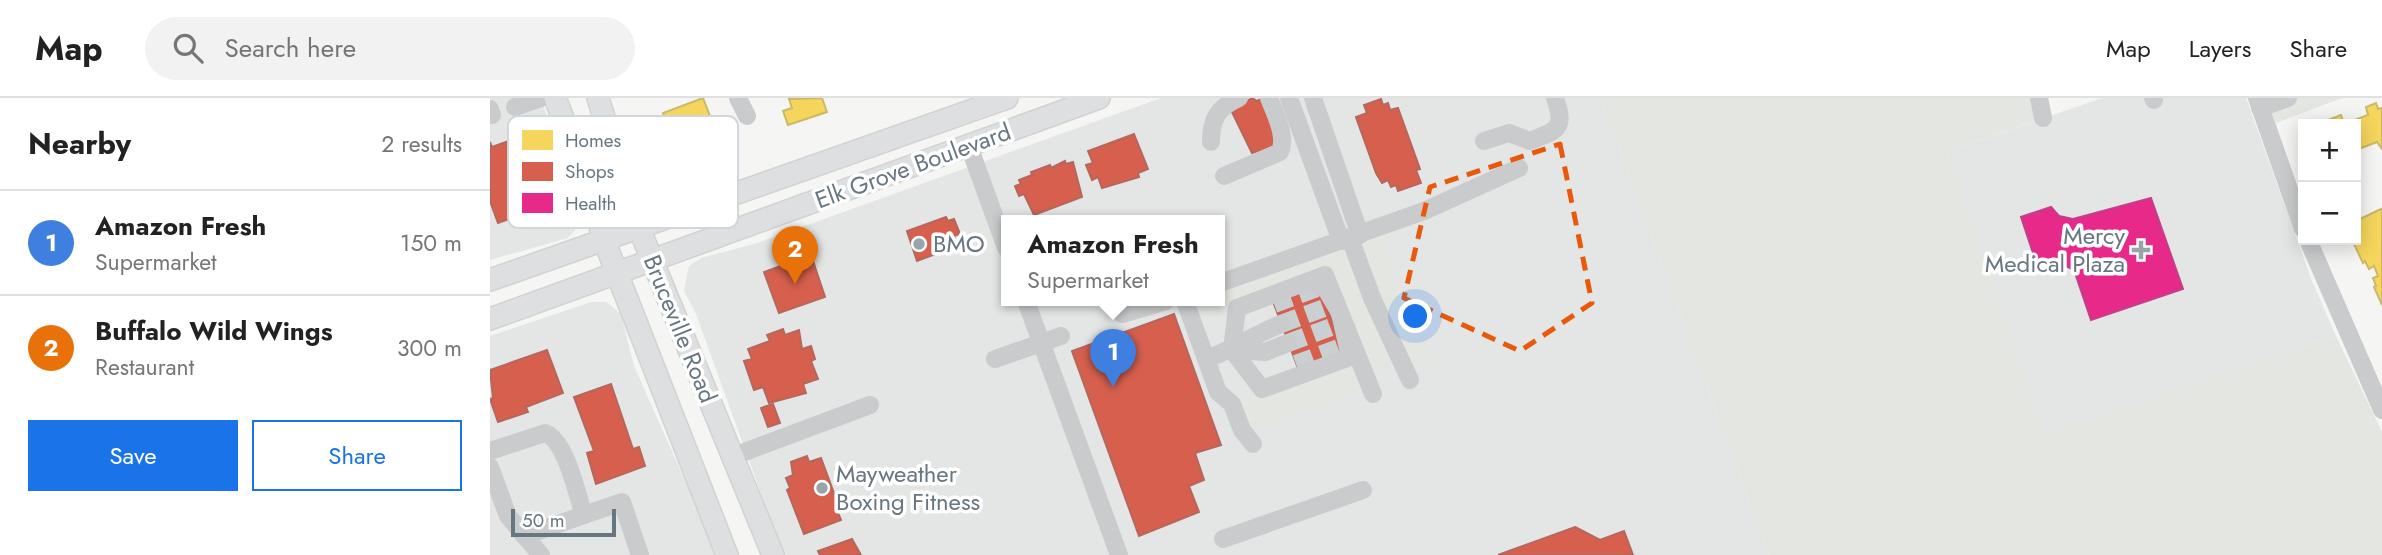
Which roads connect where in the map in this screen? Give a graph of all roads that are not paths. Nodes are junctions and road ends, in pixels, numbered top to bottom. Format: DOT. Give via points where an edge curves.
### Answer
graph roads {
  1 [pos="541,98"];
  2 [pos="555,98"];
  3 [pos="598,98"];
  4 [pos="738,98"];
  5 [pos="1007,98"];
  6 [pos="1099,98"];
  7 [pos="1239,98"];
  8 [pos="1269,98"];
  9 [pos="1289,98"];
  10 [pos="1313,98"];
  11 [pos="1555,98"];
  12 [pos="2039,98"];
  13 [pos="2288,98"];
  14 [pos="2258,103"];
  15 [pos="515,107"];
  16 [pos="562,116"];
  17 [pos="604,116"];
  18 [pos="747,116"];
  19 [pos="2043,118"];
  20 [pos="1485,141"];
  21 [pos="1211,142"];
  22 [pos="969,145"];
  23 [pos="1519,168"];
  24 [pos="1224,176"];
  25 [pos="738,193"];
  26 [pos="2298,215"];
  27 [pos="600,228"];
  28 [pos="639,228"];
  29 [pos="1001,234"];
  30 [pos="1351,238"];
  31 [pos="604,240"];
  32 [pos="2310,245"];
  33 [pos="652,260"];
  34 [pos="617,274"];
  35 [pos="490,280"];
  36 [pos="1225,282"];
  37 [pos="1320,287"];
  38 [pos="1274,304"];
  39 [pos="1028,306"];
  40 [pos="1148,306"];
  41 [pos="1187,306"];
  42 [pos="1122,313"];
  43 [pos="1334,315"];
  44 [pos="490,319"];
  45 [pos="1281,324"];
  46 [pos="1061,335"];
  47 [pos="1041,342"];
  48 [pos="1288,343"];
  49 [pos="1342,347"];
  50 [pos="1232,350"];
  51 [pos="995,359"];
  52 [pos="1206,359"];
  53 [pos="1296,364"];
  54 [pos="1410,380"];
  55 [pos="1373,394"];
  56 [pos="870,405"];
  57 [pos="2382,410"];
  58 [pos="1253,444"];
  59 [pos="490,451"];
  60 [pos="731,457"];
  61 [pos="490,467"];
  62 [pos="1363,490"];
  63 [pos="584,515"];
  64 [pos="524,536"];
  65 [pos="1223,539"];
  66 [pos="541,555"];
  67 [pos="640,555"];
  68 [pos="727,555"];
  69 [pos="773,555"];
  70 [pos="1119,555"];
  1 -- 15 [label="street"];
  2 -- 16 [label="main road, Bruceville Road"];
  3 -- 17 [label="main road, Bruceville Road"];
  4 -- 18 [label="street"];
  5 -- 25 [label="main road, Elk Grove Boulevard"];
  6 -- 22 [label="main road, Elk Grove Boulevard"];
  7 -- 21 [label="street" via="1218,111 1211,125"];
  8 -- 24 [label="street" via="1284,144 1280,152"];
  9 -- 30 [label="street"];
  10 -- 30 [label="street"];
  11 -- 20 [label="street" via="1560,113 1556,131 1530,141 1509,133"];
  12 -- 19 [label="street"];
  13 -- 14 [label="street"];
  14 -- 26 [label="street"];
  22 -- 29 [label="street"];
  22 -- 33 [label="main road, Elk Grove Boulevard"];
  23 -- 30 [label="street"];
  27 -- 31 [label="main road, Bruceville Road"];
  28 -- 31 [label="main road, Elk Grove Boulevard"];
  28 -- 33 [label="main road, Bruceville Road"];
  30 -- 36 [label="street"];
  30 -- 54 [label="street" via="1372,298"];
  31 -- 34 [label="main road, Bruceville Road"];
  31 -- 35 [label="main road, Elk Grove Boulevard"];
  32 -- 57 [label="street"];
  33 -- 34 [label="main road, Elk Grove Boulevard"];
  33 -- 60 [label="main road, Bruceville Road"];
  34 -- 44 [label="main road, Elk Grove Boulevard"];
  34 -- 68 [label="main road, Bruceville Road"];
  37 -- 43 [label="street" via="1324,286"];
  38 -- 50 [label="street" via="1252,312"];
  39 -- 47 [label="street"];
  40 -- 42 [label="street"];
  41 -- 52 [label="street"];
  43 -- 49 [label="street"];
  43 -- 50 [label="street" via="1325,275 1237,308"];
  43 -- 50 [label="street" via="1350,357 1262,389"];
  43 -- 55 [label="street"];
  45 -- 50 [label="street"];
  46 -- 47 [label="street"];
  47 -- 51 [label="street"];
  47 -- 70 [label="street"];
  48 -- 50 [label="street" via="1265,352"];
  50 -- 52 [label="street"];
  50 -- 53 [label="street" via="1262,377"];
  52 -- 58 [label="street" via="1219,392 1232,404"];
  56 -- 60 [label="street"];
  59 -- 63 [label="street" via="538,434 552,435"];
  60 -- 69 [label="main road, Bruceville Road"];
  61 -- 64 [label="street" via="508,516"];
  62 -- 65 [label="street"];
  63 -- 64 [label="street"];
  63 -- 67 [label="street" via="622,502"];
  64 -- 66 [label="street"];
}
